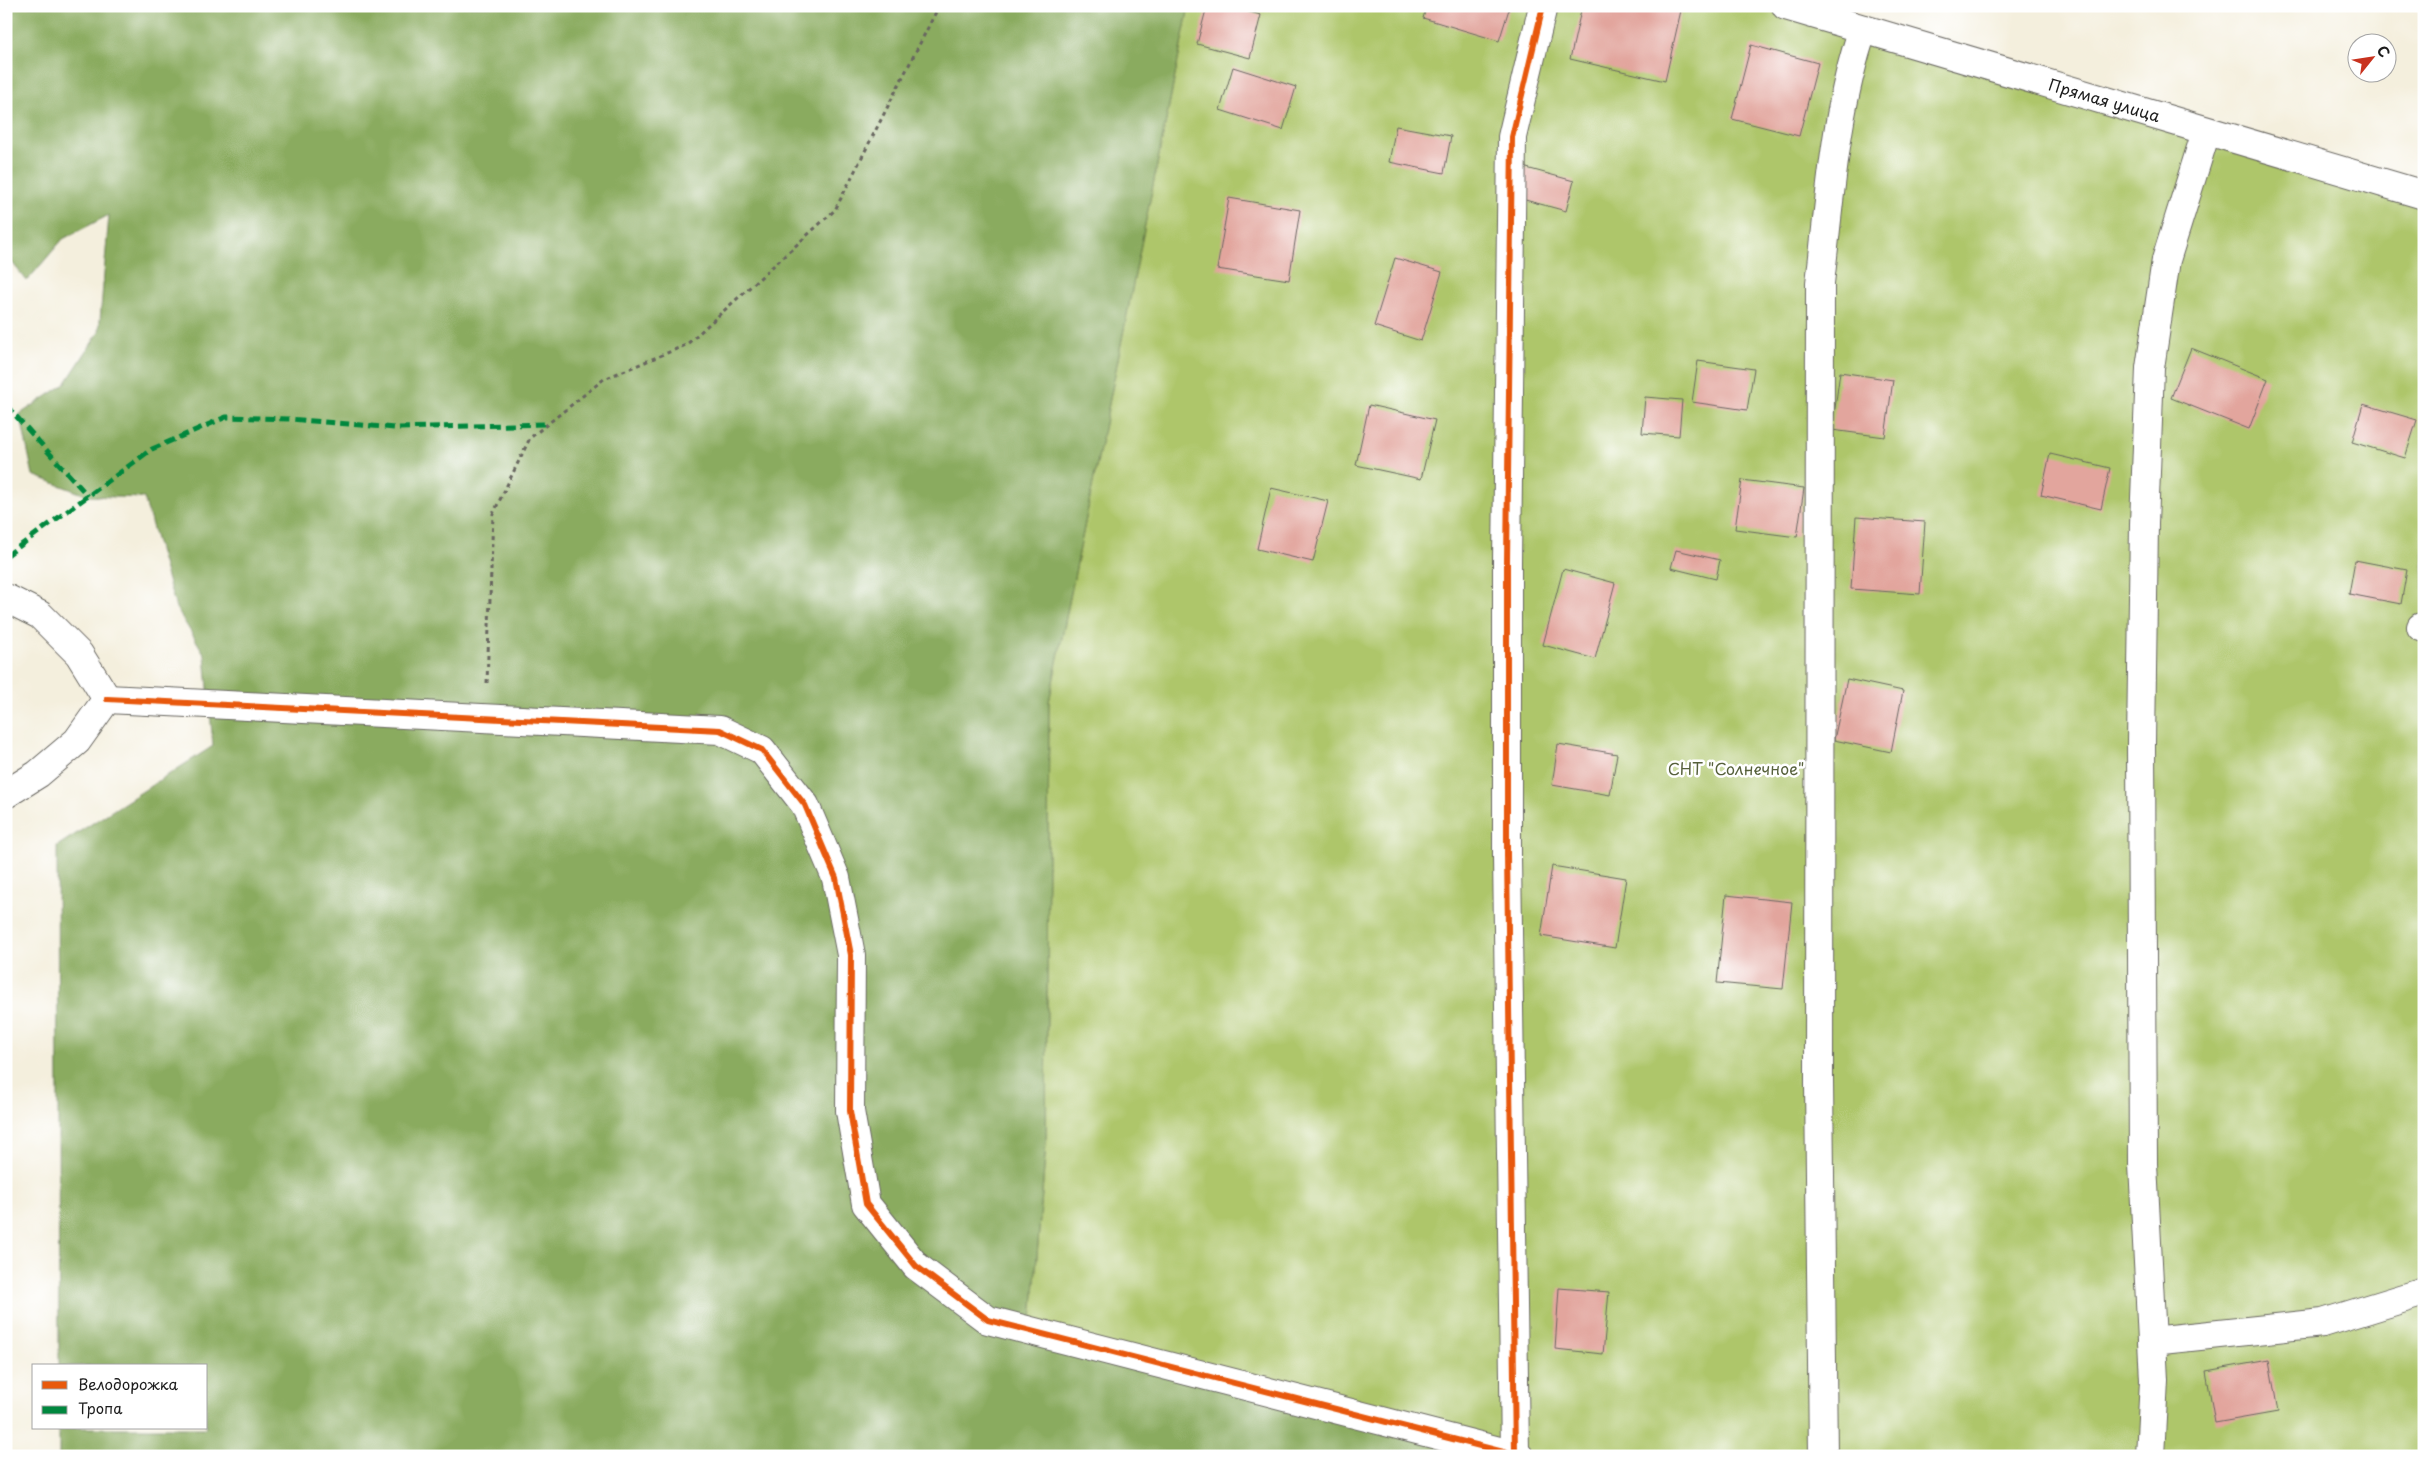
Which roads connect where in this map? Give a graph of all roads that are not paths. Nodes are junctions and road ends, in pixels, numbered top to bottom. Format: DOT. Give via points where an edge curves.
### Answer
graph roads {
  1 [pos="1543,6"];
  2 [pos="1786,6"];
  3 [pos="1863,29"];
  4 [pos="2206,132"];
  5 [pos="2424,195"];
  6 [pos="6,598"];
  7 [pos="107,699"];
  8 [pos="6,794"];
  9 [pos="2424,1292"];
  10 [pos="2152,1341"];
  11 [pos="1517,1455"];
  12 [pos="1823,1456"];
  13 [pos="2150,1456"];
  1 -- 11 [label="street" via="1512,137 1506,562 1507,855"];
  2 -- 3 [label="street, Прямая улица"];
  3 -- 4 [label="street, Прямая улица"];
  3 -- 12 [label="street" via="1853,58 1834,163 1820,283 1818,1082"];
  4 -- 5 [label="street, Прямая улица"];
  4 -- 10 [label="street" via="2166,260 2150,368 2142,774 2143,1164"];
  6 -- 7 [label="street" via="40,614 79,654"];
  7 -- 8 [label="street" via="77,741 38,774"];
  7 -- 11 [label="street" via="720,730 762,750 805,805 836,878 851,955 850,1111 866,1204 916,1266 988,1320"];
  9 -- 10 [label="street" via="2323,1324"];
  10 -- 13 [label="street" via="2154,1380"];
}
